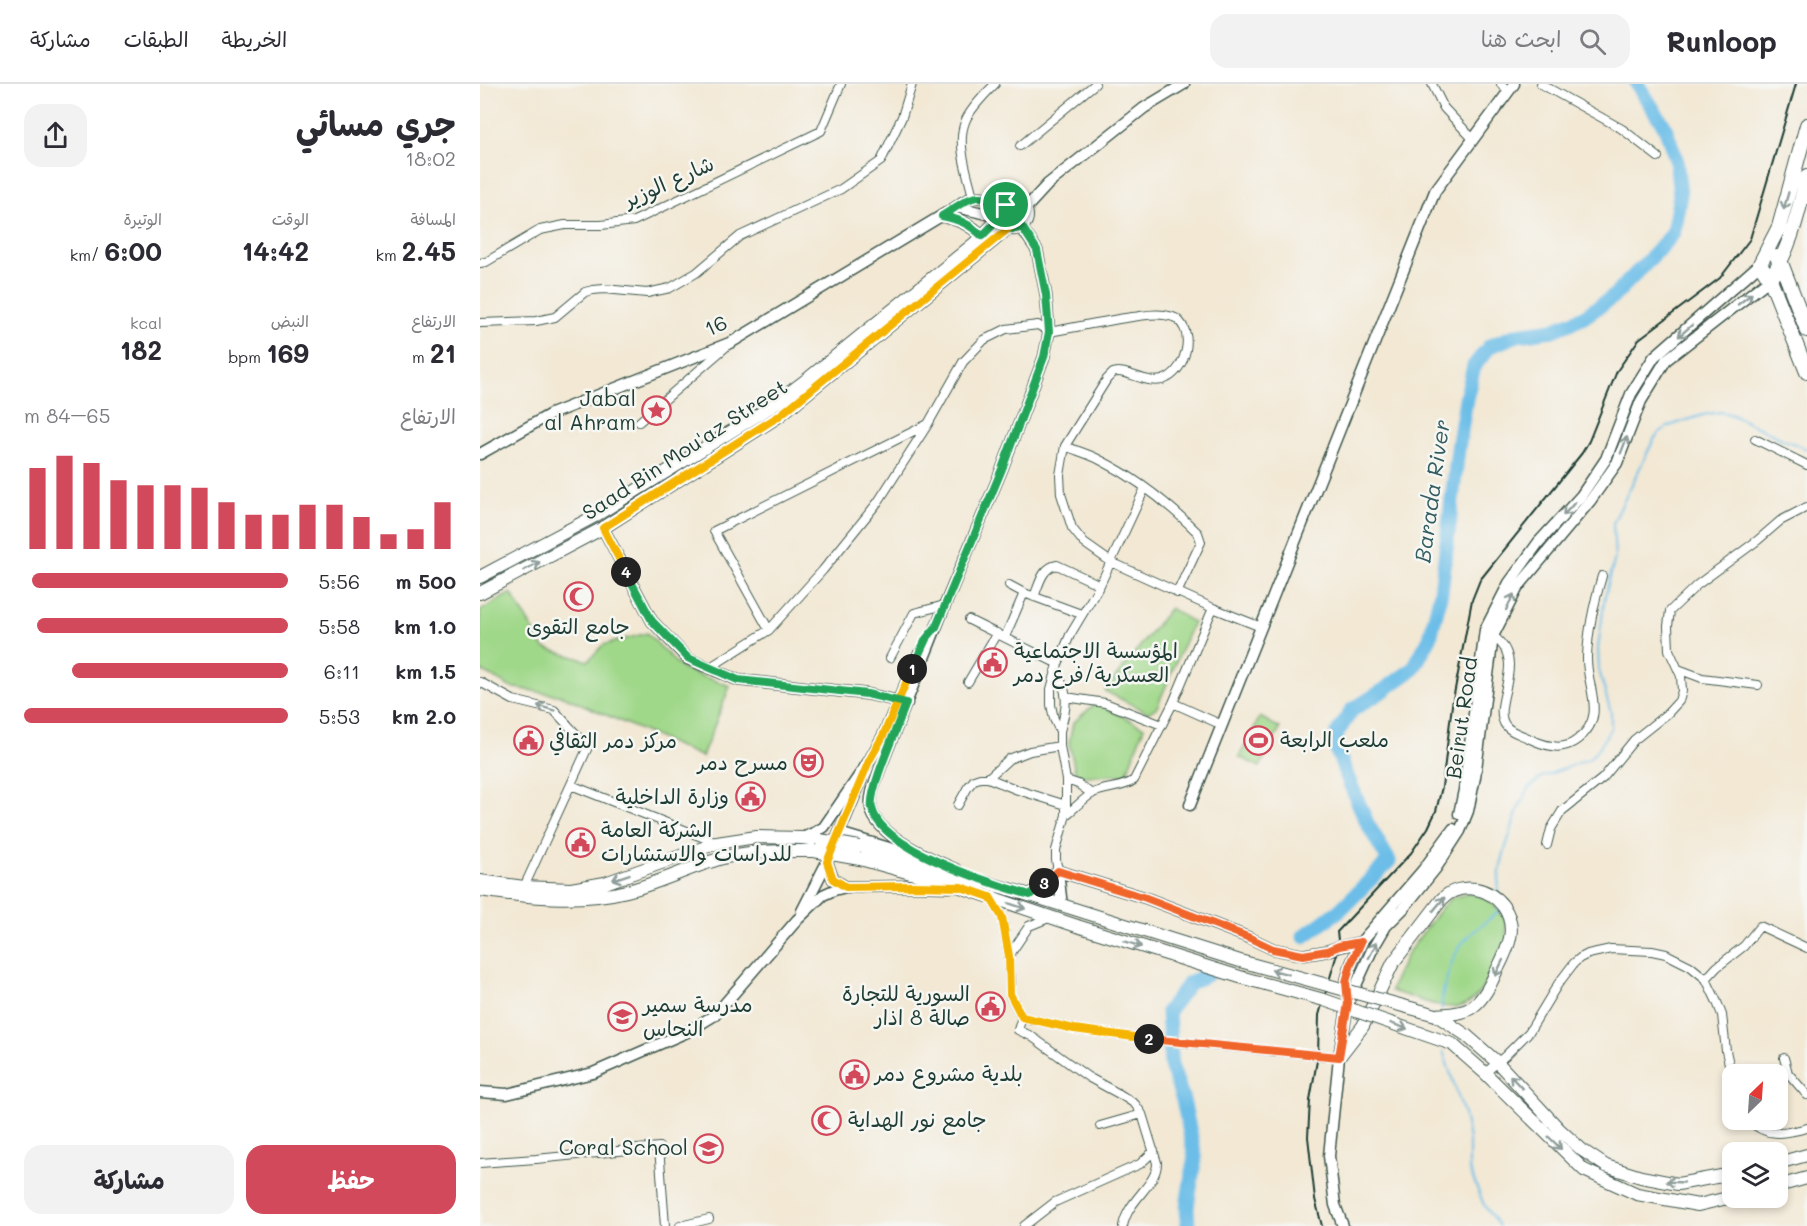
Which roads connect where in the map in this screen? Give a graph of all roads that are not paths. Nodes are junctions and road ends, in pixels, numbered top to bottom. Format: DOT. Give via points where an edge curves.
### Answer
graph roads {
  1 [pos="841,84"];
  2 [pos="912,84"];
  3 [pos="995,84"];
  4 [pos="1095,84"];
  5 [pos="1432,84"];
  6 [pos="1541,84"];
  7 [pos="1178,85"];
  8 [pos="1508,86"];
  9 [pos="1807,125"];
  10 [pos="1473,140"];
  11 [pos="1020,146"];
  12 [pos="1658,157"];
  13 [pos="1807,177"];
  14 [pos="973,197"];
  15 [pos="1006,205"];
  16 [pos="956,207"];
  17 [pos="1025,209"];
  18 [pos="942,216"];
  19 [pos="1001,217"];
  20 [pos="1015,228"];
  21 [pos="982,236"];
  22 [pos="1768,248"];
  23 [pos="480,263"];
  24 [pos="1781,263"];
  25 [pos="1760,264"];
  26 [pos="1770,279"];
  27 [pos="480,323"];
  28 [pos="1807,330"];
  29 [pos="1049,332"];
  30 [pos="732,342"];
  31 [pos="1807,372"];
  32 [pos="639,422"];
  33 [pos="928,424"];
  34 [pos="1755,439"];
  35 [pos="1065,446"];
  36 [pos="480,454"];
  37 [pos="1807,465"];
  38 [pos="1145,488"];
  39 [pos="1807,507"];
  40 [pos="603,528"];
  41 [pos="1111,562"];
  42 [pos="1602,576"];
  43 [pos="480,577"];
  44 [pos="1010,585"];
  45 [pos="1100,585"];
  46 [pos="480,593"];
  47 [pos="1024,593"];
  48 [pos="1177,593"];
  49 [pos="1034,597"];
  50 [pos="945,605"];
  51 [pos="1213,608"];
  52 [pos="1081,614"];
  53 [pos="969,620"];
  54 [pos="1261,627"];
  55 [pos="769,630"];
  56 [pos="1001,635"];
  57 [pos="1493,636"];
  58 [pos="890,658"];
  59 [pos="710,668"];
  60 [pos="1056,668"];
  61 [pos="1678,669"];
  62 [pos="480,682"];
  63 [pos="968,682"];
  64 [pos="1758,685"];
  65 [pos="1066,697"];
  66 [pos="902,702"];
  67 [pos="1173,703"];
  68 [pos="1162,725"];
  69 [pos="1222,725"];
  70 [pos="1060,731"];
  71 [pos="1060,746"];
  72 [pos="869,761"];
  73 [pos="988,778"];
  74 [pos="1066,780"];
  75 [pos="571,785"];
  76 [pos="1092,794"];
  77 [pos="958,805"];
  78 [pos="1066,805"];
  79 [pos="1190,805"];
  80 [pos="1066,815"];
  81 [pos="838,833"];
  82 [pos="802,838"];
  83 [pos="717,843"];
  84 [pos="817,845"];
  85 [pos="1547,845"];
  86 [pos="860,853"];
  87 [pos="827,862"];
  88 [pos="942,864"];
  89 [pos="1058,871"];
  90 [pos="480,881"];
  91 [pos="524,887"];
  92 [pos="846,887"];
  93 [pos="961,887"];
  94 [pos="480,890"];
  95 [pos="993,891"];
  96 [pos="1030,895"];
  97 [pos="1062,906"];
  98 [pos="1051,917"];
  99 [pos="797,920"];
  100 [pos="1361,942"];
  101 [pos="1807,948"];
  102 [pos="1009,956"];
  103 [pos="1706,979"];
  104 [pos="1348,1003"];
  105 [pos="1436,1015"];
  106 [pos="1022,1017"];
  107 [pos="1339,1057"];
  108 [pos="1784,1058"];
  109 [pos="1498,1063"];
  110 [pos="1729,1064"];
  111 [pos="1485,1073"];
  112 [pos="480,1092"];
  113 [pos="1807,1095"];
  114 [pos="1142,1114"];
  115 [pos="1100,1126"];
  116 [pos="1807,1128"];
  117 [pos="1764,1130"];
  118 [pos="1154,1151"];
  119 [pos="1807,1155"];
  120 [pos="1788,1160"];
  121 [pos="480,1163"];
  122 [pos="1722,1176"];
  123 [pos="1805,1182"];
  124 [pos="1788,1185"];
  125 [pos="1722,1199"];
  126 [pos="709,1219"];
  127 [pos="665,1226"];
  128 [pos="680,1226"];
  129 [pos="1024,1226"];
  130 [pos="1123,1226"];
  131 [pos="1343,1226"];
  1 -- 23 [label="street, شارع الوزير" via="821,130 634,221 540,230"];
  2 -- 27 [label="street" via="902,117 881,161 840,189 740,236 696,273 670,288 647,293 592,290 555,317"];
  3 -- 14 [label="street" via="966,119 963,130 962,149"];
  4 -- 11 [label="street"];
  5 -- 10 [label="street" via="1444,108"];
  6 -- 12 [label="street" via="1622,129"];
  7 -- 17 [label="street" via="1048,184"];
  8 -- 10 [label="street"];
  9 -- 22 [label="main road, one-way" via="1779,227"];
  10 -- 54 [label="street" via="1435,191"];
  13 -- 24 [label="main road"];
  14 -- 15 [label="street" via="990,198"];
  14 -- 16 [label="street, 16"];
  15 -- 17 [label="main road" via="1014,203"];
  15 -- 19 [label="main road"];
  16 -- 18 [label="street, 16"];
  16 -- 19 [label="street"];
  17 -- 20 [label="main road" via="1027,220"];
  18 -- 21 [label="main road" via="969,224"];
  18 -- 30 [label="street, 16"];
  19 -- 20 [label="main road" via="1003,224"];
  19 -- 21 [label="main road, Saad Bin Mou'az Street"];
  20 -- 29 [label="street" via="1037,250"];
  20 -- 40 [label="main road, Saad Bin Mou'az Street" via="779,416"];
  21 -- 43 [label="main road, Saad Bin Mou'az Street" via="769,408 595,516"];
  22 -- 24 [label="main road"];
  22 -- 25 [label="main road"];
  24 -- 26 [label="main road"];
  24 -- 28 [label="main road"];
  25 -- 26 [label="main road"];
  25 -- 100 [label="street, one-way" via="1654,357 1631,394 1606,459 1581,496 1538,543 1509,583 1485,630 1464,790 1454,829"];
  26 -- 31 [label="main road"];
  57 -- 26 [label="street, Beirut Road, one-way" via="1518,587 1617,463 1641,401 1666,360"];
  29 -- 33 [label="street" via="1038,325 1006,329 984,340 963,362"];
  29 -- 35 [label="street" via="1157,314 1175,317 1180,322 1187,345 1179,368 1164,380 1113,373"];
  29 -- 50 [label="street" via="1044,357 1002,469"];
  30 -- 32 [label="street"];
  30 -- 36 [label="street, 16" via="551,414"];
  33 -- 55 [label="street" via="878,502"];
  33 -- 55 [label="street" via="714,531"];
  34 -- 37 [label="street"];
  35 -- 38 [label="street" via="1098,459"];
  35 -- 41 [label="street" via="1061,494 1072,528 1084,543"];
  38 -- 41 [label="street"];
  38 -- 48 [label="street" via="1198,532 1202,542"];
  39 -- 61 [label="street" via="1780,520 1670,610 1669,650"];
  46 -- 40 [label="main road, Saad Bin Mou'az Street, one-way"];
  40 -- 59 [label="street" via="652,621 688,658"];
  41 -- 45 [label="street"];
  41 -- 48 [label="street"];
  42 -- 57 [label="street" via="1588,636 1587,667 1594,710 1588,728 1575,742 1549,746 1513,731 1504,723 1509,660 1506,649"];
  44 -- 47 [label="street"];
  45 -- 49 [label="street" via="1057,565 1051,566"];
  45 -- 52 [label="street"];
  47 -- 49 [label="street"];
  47 -- 56 [label="street"];
  48 -- 51 [label="street"];
  49 -- 52 [label="street"];
  50 -- 58 [label="street" via="914,613"];
  50 -- 66 [label="street" via="920,651"];
  51 -- 54 [label="street"];
  51 -- 67 [label="street"];
  52 -- 60 [label="street"];
  53 -- 56 [label="street"];
  54 -- 69 [label="street"];
  55 -- 59 [label="street"];
  56 -- 60 [label="street"];
  56 -- 63 [label="street"];
  104 -- 57 [label="street, Beirut Road, one-way" via="1386,926 1430,875 1460,831 1468,811"];
  59 -- 66 [label="street" via="738,680 867,694"];
  60 -- 65 [label="street"];
  60 -- 70 [label="street" via="1051,705"];
  61 -- 64 [label="street" via="1702,678"];
  61 -- 85 [label="street" via="1682,695 1675,706 1634,740 1603,778 1562,810"];
  75 -- 62 [label="street, one-way" via="588,747 555,710 513,700"];
  65 -- 68 [label="street" via="1105,703"];
  65 -- 70 [label="street"];
  66 -- 72 [label="street"];
  66 -- 88 [label="street" via="873,790 871,808 881,826"];
  67 -- 68 [label="street"];
  67 -- 69 [label="street"];
  68 -- 76 [label="street" via="1134,780"];
  69 -- 79 [label="street"];
  70 -- 71 [label="street"];
  71 -- 73 [label="street" via="1009,759"];
  71 -- 74 [label="street"];
  72 -- 81 [label="street"];
  72 -- 82 [label="street" via="824,827"];
  73 -- 77 [label="street" via="974,780"];
  73 -- 78 [label="street"];
  74 -- 76 [label="street"];
  74 -- 78 [label="street"];
  75 -- 83 [label="street"];
  75 -- 91 [label="street"];
  76 -- 80 [label="street"];
  78 -- 80 [label="street"];
  80 -- 89 [label="street" via="1056,850"];
  81 -- 87 [label="street"];
  81 -- 88 [label="street"];
  82 -- 83 [label="main road" via="756,837"];
  82 -- 84 [label="main road"];
  83 -- 91 [label="main road, one-way" via="605,883 571,890"];
  84 -- 86 [label="main road, bridge"];
  84 -- 94 [label="main road" via="727,856 627,891 570,898"];
  86 -- 93 [label="main road"];
  86 -- 95 [label="main road"];
  87 -- 92 [label="street" via="833,879"];
  87 -- 99 [label="street"];
  88 -- 95 [label="street"];
  89 -- 96 [label="street"];
  89 -- 97 [label="street"];
  89 -- 100 [label="street" via="1146,898 1273,949 1303,955"];
  90 -- 91 [label="main road"];
  92 -- 93 [label="street"];
  92 -- 99 [label="street" via="823,896"];
  93 -- 95 [label="main road"];
  95 -- 96 [label="main road"];
  95 -- 98 [label="main road, one-way"];
  95 -- 102 [label="street"];
  96 -- 97 [label="main road"];
  105 -- 97 [label="main road, one-way, bridge"];
  98 -- 102 [label="street" via="1029,926"];
  98 -- 111 [label="main road, one-way, bridge" via="1324,1000 1452,1044"];
  99 -- 112 [label="street" via="715,1016 687,1032 593,1073 507,1094"];
  100 -- 104 [label="street" via="1346,982"];
  101 -- 103 [label="street" via="1760,926 1744,946"];
  102 -- 106 [label="street" via="1010,994"];
  103 -- 109 [label="street" via="1678,959 1652,951 1611,949 1588,954 1574,963 1529,1032"];
  103 -- 110 [label="street" via="1722,1015"];
  104 -- 107 [label="street, Beirut Road"];
  107 -- 105 [label="main road, one-way" via="1363,1026 1393,963 1442,899 1461,889 1494,896 1507,912 1512,931 1506,952 1485,993 1471,1008"];
  105 -- 109 [label="main road"];
  106 -- 107 [label="street" via="1074,1029 1156,1040"];
  106 -- 114 [label="street" via="1018,1030 1129,1100"];
  107 -- 131 [label="street, Beirut Road" via="1329,1156 1335,1205"];
  108 -- 113 [label="street" via="1788,1073"];
  109 -- 111 [label="street"];
  122 -- 109 [label="main road, one-way" via="1678,1184 1606,1166 1560,1130"];
  111 -- 125 [label="main road, one-way" via="1584,1170 1637,1194 1698,1205"];
  114 -- 115 [label="street"];
  114 -- 118 [label="street"];
  116 -- 117 [label="street" via="1786,1134"];
  118 -- 129 [label="street" via="1140,1164 1055,1202"];
  118 -- 130 [label="street" via="1157,1171 1130,1206"];
  119 -- 120 [label="main road"];
  121 -- 127 [label="street" via="659,1147"];
  123 -- 124 [label="main road"];
  126 -- 128 [label="street"];
}
